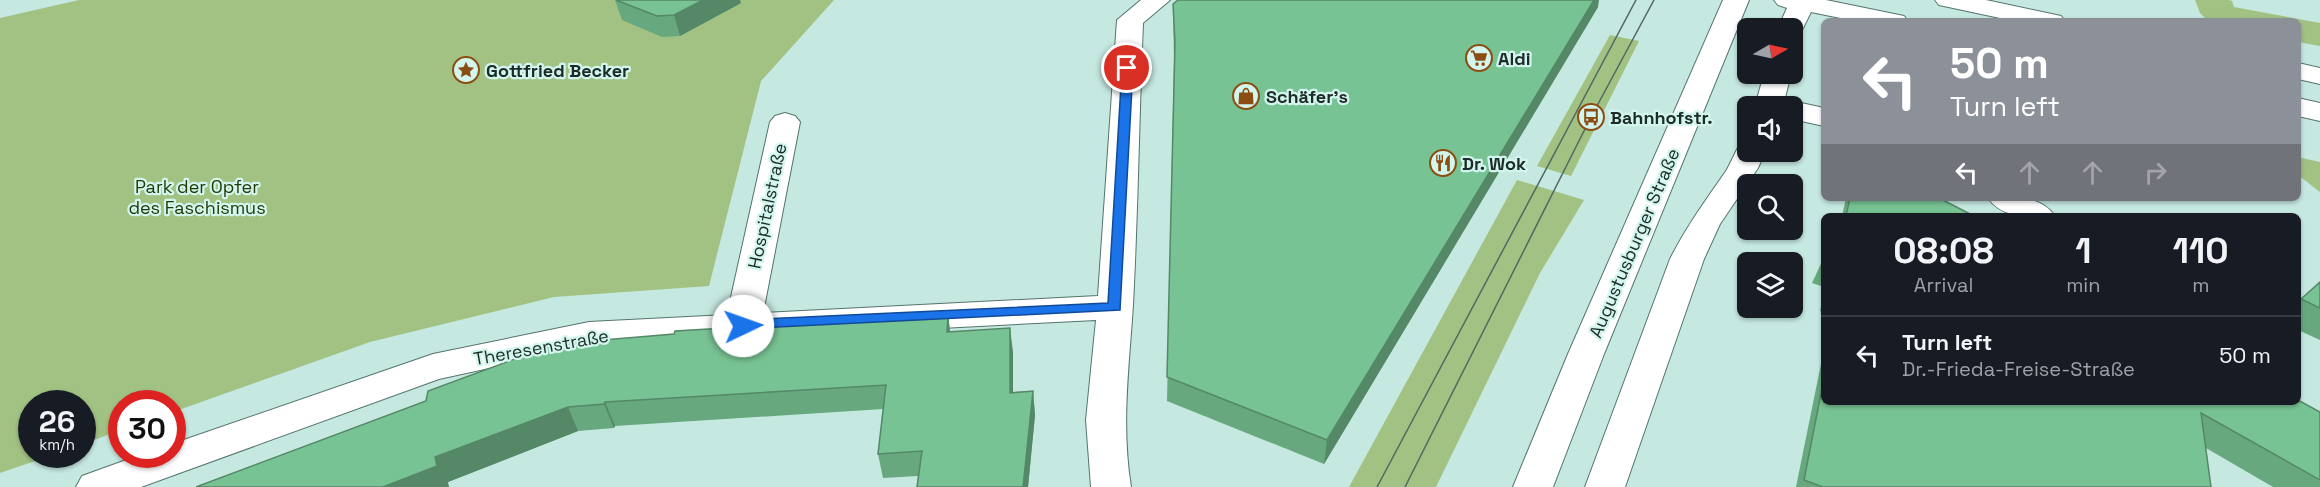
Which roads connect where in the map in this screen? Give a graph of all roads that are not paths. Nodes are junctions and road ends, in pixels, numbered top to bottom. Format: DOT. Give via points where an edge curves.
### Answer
graph roads {
  1 [pos="1156,0"];
  2 [pos="1736,0"];
  3 [pos="1948,0"];
  4 [pos="1797,1"];
  5 [pos="1793,18"];
  6 [pos="1880,18"];
  7 [pos="2037,18"];
  8 [pos="2301,72"];
  9 [pos="2320,76"];
  10 [pos="2301,108"];
  11 [pos="2320,112"];
  12 [pos="1803,113"];
  13 [pos="1821,116"];
  14 [pos="785,122"];
  15 [pos="1746,162"];
  16 [pos="2010,201"];
  17 [pos="2033,213"];
  18 [pos="1115,307"];
  19 [pos="743,326"];
  20 [pos="96,487"];
  21 [pos="1111,487"];
  22 [pos="1533,487"];
  23 [pos="1605,487"];
  1 -- 18 [label="street" via="1130,20"];
  2 -- 22 [label="street, Augustusburger Straße"];
  3 -- 7 [label="street"];
  4 -- 5 [label="street"];
  4 -- 6 [label="street"];
  8 -- 9 [label="street"];
  10 -- 11 [label="street"];
  12 -- 13 [label="street"];
  14 -- 19 [label="street, Hospitalstraße"];
  15 -- 23 [label="street" via="1704,224 1687,259"];
  16 -- 17 [label="street"];
  18 -- 19 [label="street, Theresenstraße"];
  18 -- 21 [label="street" via="1105,456"];
  19 -- 20 [label="street, Theresenstraße" via="589,334 433,367"];
}
